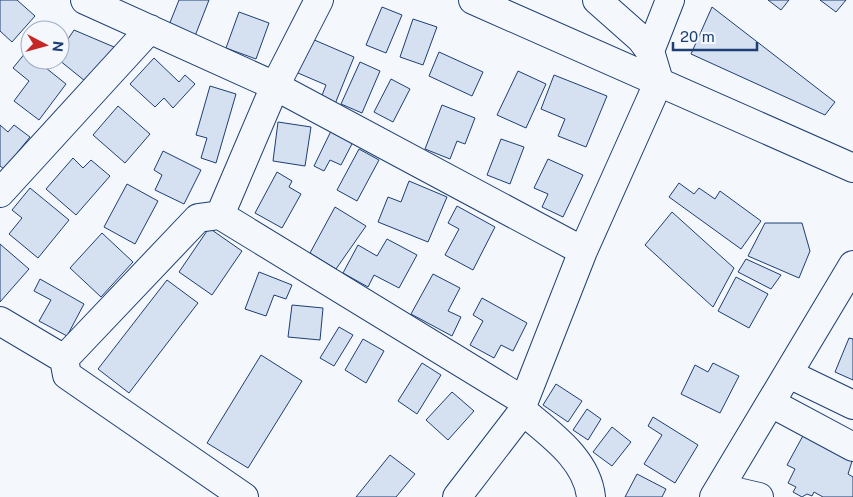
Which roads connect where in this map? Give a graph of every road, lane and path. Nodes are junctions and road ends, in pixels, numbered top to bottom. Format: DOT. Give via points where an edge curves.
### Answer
graph roads {
  1 [pos="85,0"];
  2 [pos="319,0"];
  3 [pos="473,0"];
  4 [pos="597,0"];
  5 [pos="670,0"];
  6 [pos="150,30"];
  7 [pos="650,51"];
  8 [pos="659,81"];
  9 [pos="275,86"];
  10 [pos="853,168"];
  11 [pos="0,193"];
  12 [pos="220,215"];
  13 [pos="583,251"];
  14 [pos="853,265"];
  15 [pos="0,321"];
  16 [pos="64,359"];
  17 [pos="788,374"];
  18 [pos="771,403"];
  19 [pos="853,405"];
  20 [pos="524,406"];
  21 [pos="853,447"];
  22 [pos="717,492"];
  23 [pos="244,497"];
  24 [pos="457,497"];
  25 [pos="591,497"];
  26 [pos="759,497"];
  1 -- 6 [label="street"];
  2 -- 9 [label="street"];
  3 -- 8 [label="street"];
  4 -- 7 [label="street"];
  5 -- 7 [label="street"];
  6 -- 9 [label="street"];
  6 -- 11 [label="street"];
  7 -- 8 [label="street"];
  8 -- 10 [label="street"];
  8 -- 13 [label="street"];
  9 -- 12 [label="street"];
  9 -- 13 [label="street"];
  12 -- 16 [label="street" via="198,218"];
  12 -- 20 [label="street"];
  13 -- 20 [label="street"];
  14 -- 17 [label="street"];
  15 -- 16 [label="street"];
  16 -- 23 [label="street" via="67,375"];
  17 -- 18 [label="street"];
  17 -- 19 [label="street"];
  18 -- 21 [label="street"];
  18 -- 22 [label="street"];
  20 -- 24 [label="street"];
  20 -- 25 [label="street" via="579,463 590,484"];
  22 -- 26 [label="street"];
}
